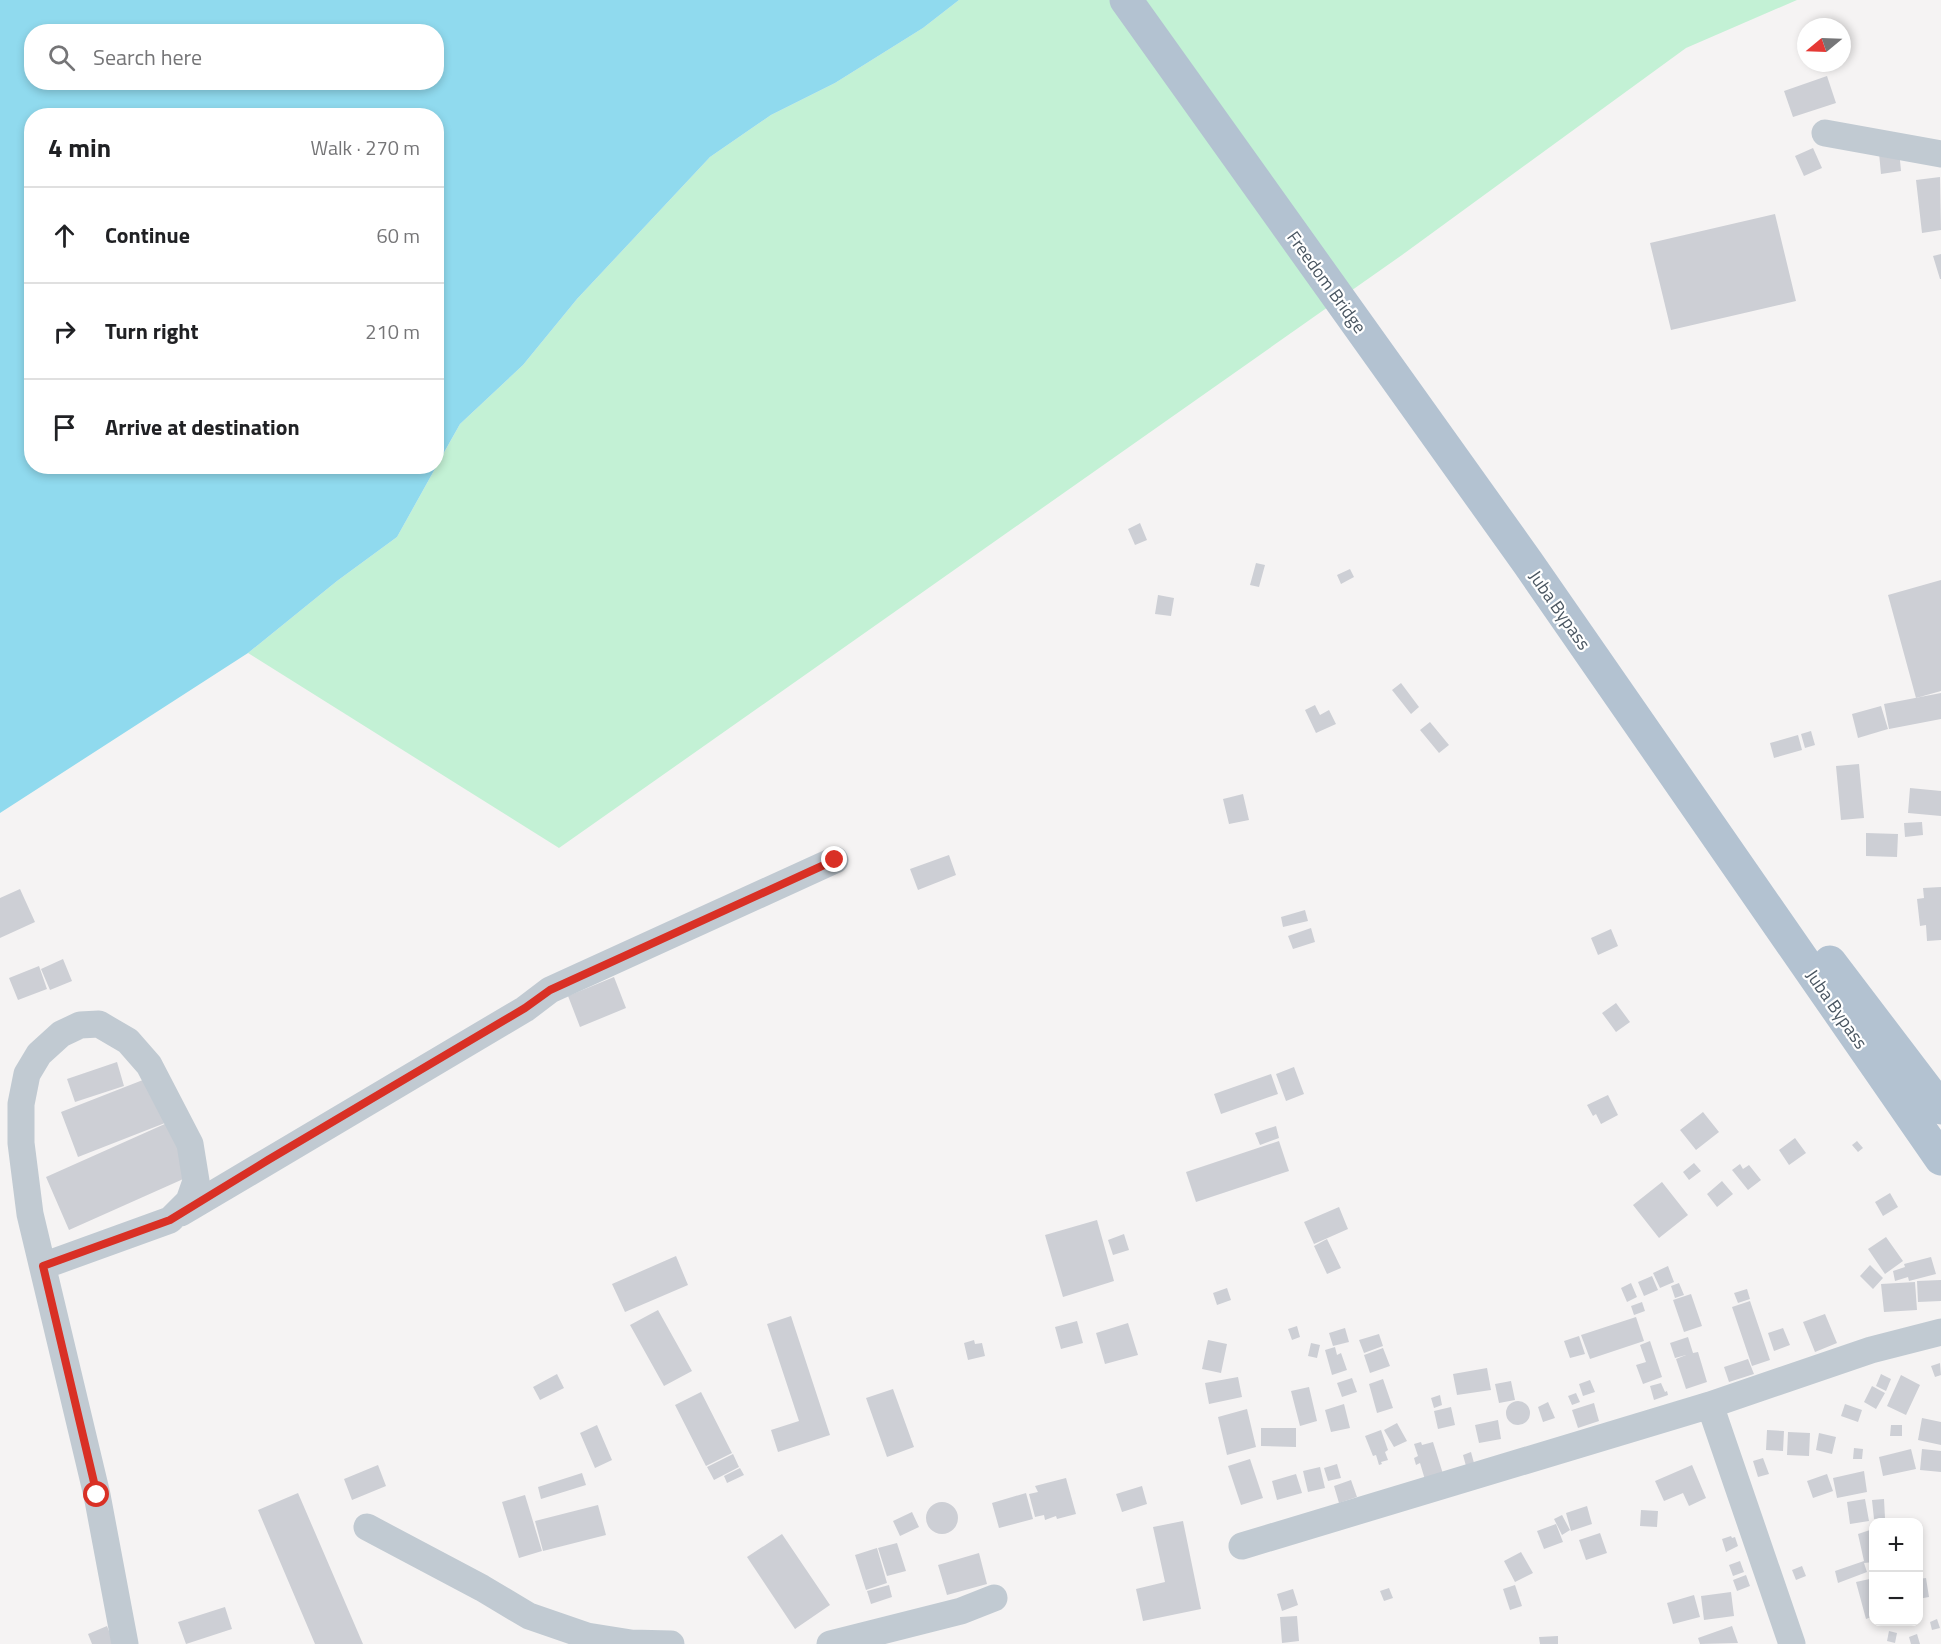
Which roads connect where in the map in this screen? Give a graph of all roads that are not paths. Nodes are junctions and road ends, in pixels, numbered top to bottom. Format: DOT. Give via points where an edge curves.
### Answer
graph roads {
  1 [pos="1126,0"];
  2 [pos="1826,133"];
  3 [pos="1941,154"];
  4 [pos="1528,563"];
  5 [pos="835,860"];
  6 [pos="1941,1108"];
  7 [pos="1941,1159"];
  8 [pos="170,1220"];
  9 [pos="43,1266"];
  10 [pos="1941,1332"];
  11 [pos="1710,1405"];
  12 [pos="367,1527"];
  13 [pos="1242,1546"];
  14 [pos="994,1598"];
  15 [pos="125,1644"];
  16 [pos="671,1644"];
  17 [pos="830,1644"];
  18 [pos="1792,1644"];
  1 -- 4 [label="main road, Freedom Bridge"];
  2 -- 3 [label="street"];
  4 -- 6 [label="main road, Juba Bypass"];
  4 -- 7 [label="main road, Juba Bypass"];
  5 -- 8 [label="street" via="550,990"];
  8 -- 9 [label="street"];
  8 -- 9 [label="street" via="189,1202 196,1181 190,1144 149,1065 128,1041 99,1024 81,1025 62,1034 39,1054 27,1074 21,1104 21,1143 30,1214"];
  9 -- 15 [label="street" via="97,1495"];
  10 -- 11 [label="street" via="1870,1350"];
  11 -- 13 [label="street"];
  11 -- 18 [label="street"];
  12 -- 16 [label="street" via="529,1616 587,1636"];
  14 -- 17 [label="street" via="961,1611"];
}
